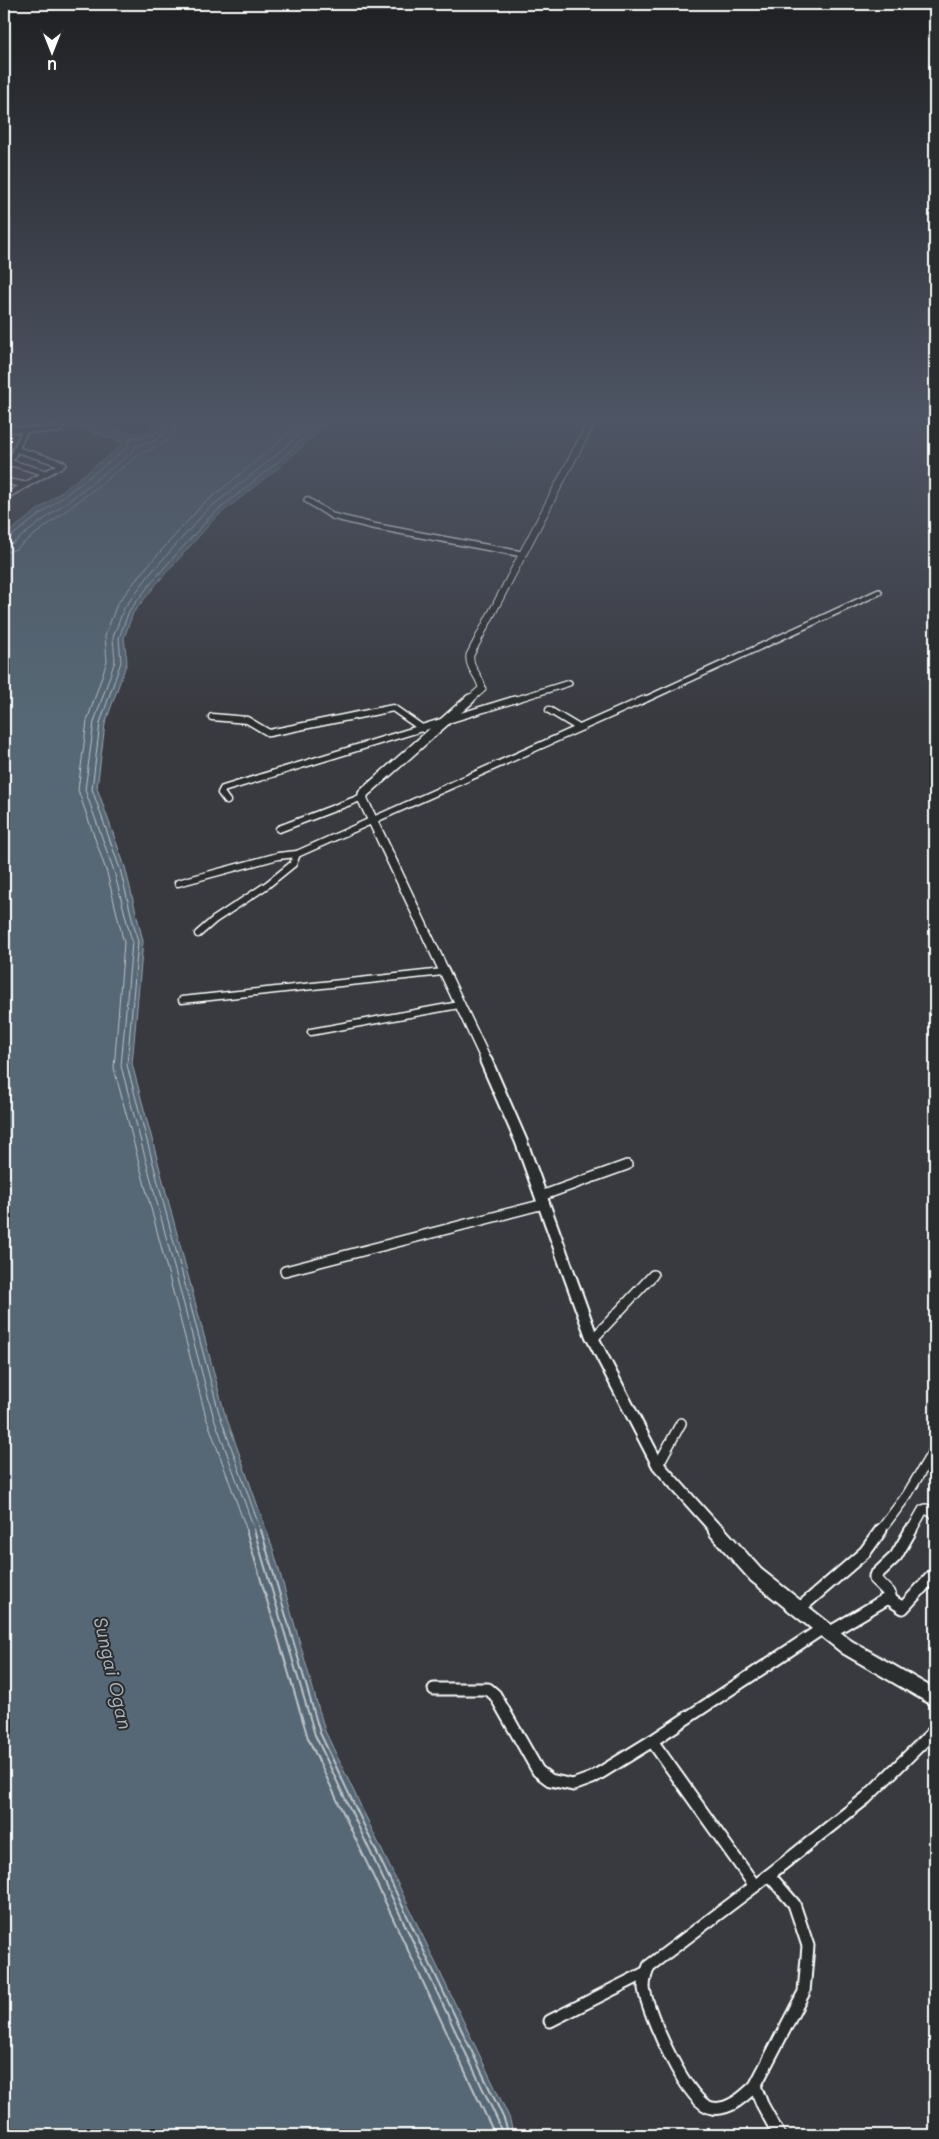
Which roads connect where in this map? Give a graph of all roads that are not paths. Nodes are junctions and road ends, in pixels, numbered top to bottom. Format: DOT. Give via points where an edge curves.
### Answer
graph roads {
  1 [pos="354,521"];
  2 [pos="539,521"];
  3 [pos="522,554"];
  4 [pos="879,592"];
  5 [pos="569,683"];
  6 [pos="549,710"];
  7 [pos="212,717"];
  8 [pos="442,723"];
  9 [pos="577,727"];
  10 [pos="423,728"];
  11 [pos="363,798"];
  12 [pos="227,801"];
  13 [pos="371,816"];
  14 [pos="279,829"];
  15 [pos="297,854"];
  16 [pos="178,883"];
  17 [pos="198,934"];
  18 [pos="443,972"];
  19 [pos="182,1000"];
  20 [pos="459,1005"];
  21 [pos="311,1032"];
  22 [pos="627,1165"];
  23 [pos="542,1200"];
  24 [pos="285,1271"];
  25 [pos="653,1275"];
  26 [pos="593,1339"];
  27 [pos="681,1424"];
  28 [pos="935,1448"];
  29 [pos="658,1465"];
  30 [pos="935,1514"];
  31 [pos="935,1573"];
  32 [pos="888,1598"];
  33 [pos="799,1609"];
  34 [pos="826,1631"];
  35 [pos="434,1689"];
  36 [pos="935,1698"];
  37 [pos="935,1730"];
  38 [pos="652,1742"];
  39 [pos="769,1875"];
  40 [pos="755,1886"];
  41 [pos="645,1973"];
  42 [pos="550,2021"];
  43 [pos="755,2086"];
  44 [pos="780,2135"];
  1 -- 3 [label="street"];
  2 -- 3 [label="street"];
  3 -- 8 [label="street" via="468,658 482,689"];
  4 -- 9 [label="street"];
  5 -- 8 [label="street"];
  6 -- 9 [label="street"];
  7 -- 10 [label="street" via="247,720 269,733 393,708"];
  8 -- 10 [label="street"];
  8 -- 11 [label="street" via="363,794"];
  9 -- 13 [label="street"];
  10 -- 12 [label="street" via="223,789 221,793"];
  11 -- 13 [label="street"];
  11 -- 14 [label="street"];
  13 -- 15 [label="street"];
  13 -- 18 [label="street"];
  15 -- 16 [label="street" via="278,856"];
  15 -- 17 [label="street" via="293,864 268,885"];
  18 -- 19 [label="street"];
  18 -- 20 [label="street"];
  20 -- 21 [label="street"];
  20 -- 23 [label="street" via="501,1092"];
  22 -- 23 [label="street"];
  23 -- 24 [label="street"];
  23 -- 26 [label="street"];
  25 -- 26 [label="street"];
  26 -- 29 [label="street"];
  27 -- 29 [label="street"];
  28 -- 33 [label="street" via="865,1552"];
  29 -- 33 [label="street" via="756,1575"];
  30 -- 32 [label="street" via="923,1510 898,1553 875,1576 889,1593"];
  31 -- 32 [label="street" via="903,1608"];
  32 -- 34 [label="street"];
  33 -- 34 [label="street"];
  34 -- 36 [label="street" via="847,1647"];
  34 -- 38 [label="street"];
  35 -- 38 [label="street" via="488,1689 495,1695 538,1771 563,1784 573,1785 592,1778"];
  37 -- 39 [label="street" via="866,1798"];
  38 -- 40 [label="street"];
  39 -- 40 [label="street"];
  39 -- 43 [label="street" via="794,1904 808,1946 804,1992"];
  40 -- 41 [label="street" via="649,1966"];
  41 -- 42 [label="street"];
  41 -- 43 [label="street" via="645,1993 663,2039 694,2096 704,2106 720,2108 734,2104"];
  43 -- 44 [label="street"];
}
